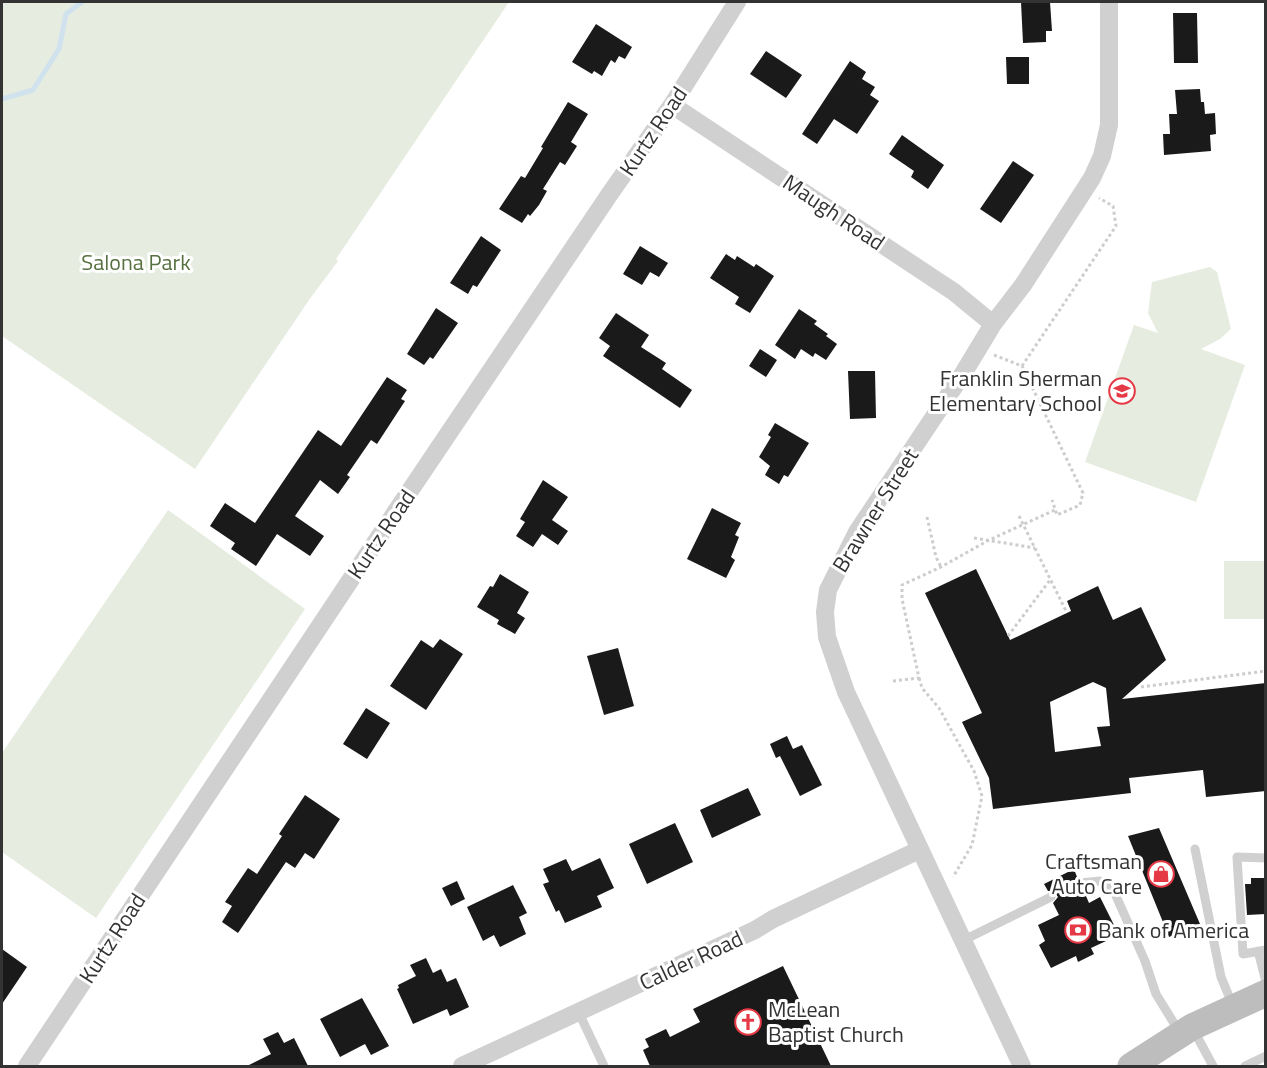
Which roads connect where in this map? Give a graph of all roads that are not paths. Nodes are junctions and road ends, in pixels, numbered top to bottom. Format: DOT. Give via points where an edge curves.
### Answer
graph roads {
  1 [pos="737,2"];
  2 [pos="1109,2"];
  3 [pos="672,105"];
  4 [pos="993,324"];
  5 [pos="1195,849"];
  6 [pos="919,850"];
  7 [pos="1266,858"];
  8 [pos="1080,883"];
  9 [pos="1050,897"];
  10 [pos="964,940"];
  11 [pos="1262,951"];
  12 [pos="1266,982"];
  13 [pos="1266,993"];
  14 [pos="1233,1006"];
  15 [pos="579,1013"];
  16 [pos="1186,1031"];
  17 [pos="1266,1056"];
  18 [pos="27,1066"];
  19 [pos="462,1066"];
  20 [pos="604,1066"];
  21 [pos="1022,1066"];
  22 [pos="1131,1066"];
  23 [pos="1213,1066"];
  24 [pos="1245,1066"];
  1 -- 3 [label="street, Kurtz Road"];
  2 -- 4 [label="street, Brawner Street" via="1109,125 1102,156 1085,190"];
  3 -- 4 [label="street, Maugh Road" via="954,292"];
  3 -- 18 [label="street, Kurtz Road"];
  4 -- 6 [label="street, Brawner Street" via="857,532 828,590 826,637 833,661"];
  5 -- 14 [label="lane" via="1221,977"];
  6 -- 10 [label="street, Brawner Street"];
  6 -- 15 [label="street, Calder Road"];
  7 -- 11 [label="lane" via="1237,857 1243,954"];
  8 -- 16 [label="lane" via="1100,881 1112,887 1146,960 1156,994"];
  9 -- 10 [label="lane"];
  10 -- 21 [label="street, Brawner Street"];
  11 -- 12 [label="lane"];
  13 -- 14 [label="main road"];
  14 -- 16 [label="main road"];
  15 -- 19 [label="street, Calder Road"];
  15 -- 20 [label="lane"];
  16 -- 22 [label="main road"];
  16 -- 23 [label="lane"];
  17 -- 24 [label="lane"];
}
